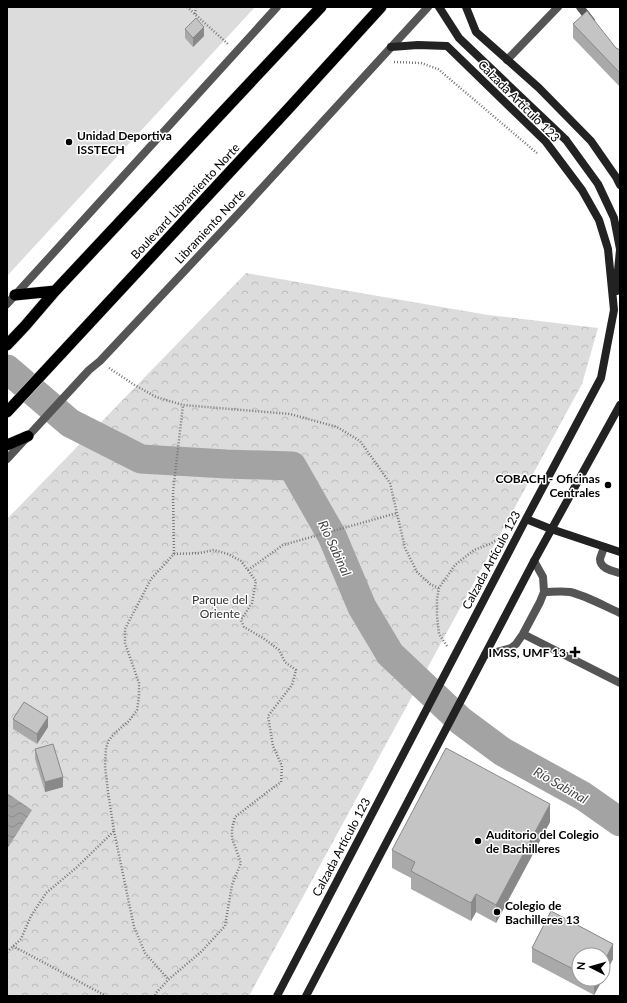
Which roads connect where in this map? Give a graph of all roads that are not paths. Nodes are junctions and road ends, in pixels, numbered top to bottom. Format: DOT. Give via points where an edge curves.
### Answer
graph roads {
  1 [pos="278,7"];
  2 [pos="321,7"];
  3 [pos="381,7"];
  4 [pos="428,7"];
  5 [pos="439,7"];
  6 [pos="466,7"];
  7 [pos="558,7"];
  8 [pos="580,7"];
  9 [pos="598,30"];
  10 [pos="391,47"];
  11 [pos="507,60"];
  12 [pos="620,185"];
  13 [pos="620,250"];
  14 [pos="55,291"];
  15 [pos="15,295"];
  16 [pos="7,304"];
  17 [pos="614,310"];
  18 [pos="7,345"];
  19 [pos="620,405"];
  20 [pos="7,412"];
  21 [pos="31,432"];
  22 [pos="7,445"];
  23 [pos="7,459"];
  24 [pos="526,519"];
  25 [pos="551,529"];
  26 [pos="604,547"];
  27 [pos="620,552"];
  28 [pos="534,561"];
  29 [pos="620,573"];
  30 [pos="544,592"];
  31 [pos="620,613"];
  32 [pos="523,634"];
  33 [pos="485,655"];
  34 [pos="620,683"];
  35 [pos="277,996"];
  36 [pos="306,996"];
  1 -- 15 [label="street"];
  2 -- 14 [label="highway"];
  3 -- 20 [label="highway, Boulevard Libramiento Norte"];
  4 -- 10 [label="street, Libramiento Norte"];
  5 -- 13 [label="main road" via="459,38 566,140 598,184 614,218"];
  6 -- 11 [label="main road, Calzada Artículo 123" via="476,32"];
  7 -- 11 [label="street"];
  8 -- 9 [label="street"];
  10 -- 17 [label="main road, Calzada Artículo 123" via="446,46 546,142 582,190 599,220 608,249"];
  10 -- 21 [label="street, Libramiento Norte" via="239,213"];
  11 -- 12 [label="main road, Calzada Artículo 123" via="591,141"];
  13 -- 17 [label="main road"];
  14 -- 15 [label="highway"];
  14 -- 18 [label="highway"];
  15 -- 16 [label="street"];
  17 -- 24 [label="main road, Calzada Artículo 123" via="600,378"];
  19 -- 25 [label="main road"];
  21 -- 22 [label="highway"];
  21 -- 23 [label="street, Libramiento Norte"];
  24 -- 25 [label="main road"];
  24 -- 35 [label="main road, Calzada Artículo 123"];
  25 -- 26 [label="main road"];
  25 -- 28 [label="main road"];
  26 -- 27 [label="main road"];
  26 -- 29 [label="street" via="600,560 602,565"];
  28 -- 30 [label="street" via="543,576"];
  28 -- 33 [label="main road"];
  30 -- 31 [label="street" via="570,592"];
  30 -- 32 [label="street"];
  32 -- 33 [label="street" via="511,648"];
  32 -- 34 [label="street"];
  33 -- 36 [label="main road"];
}
